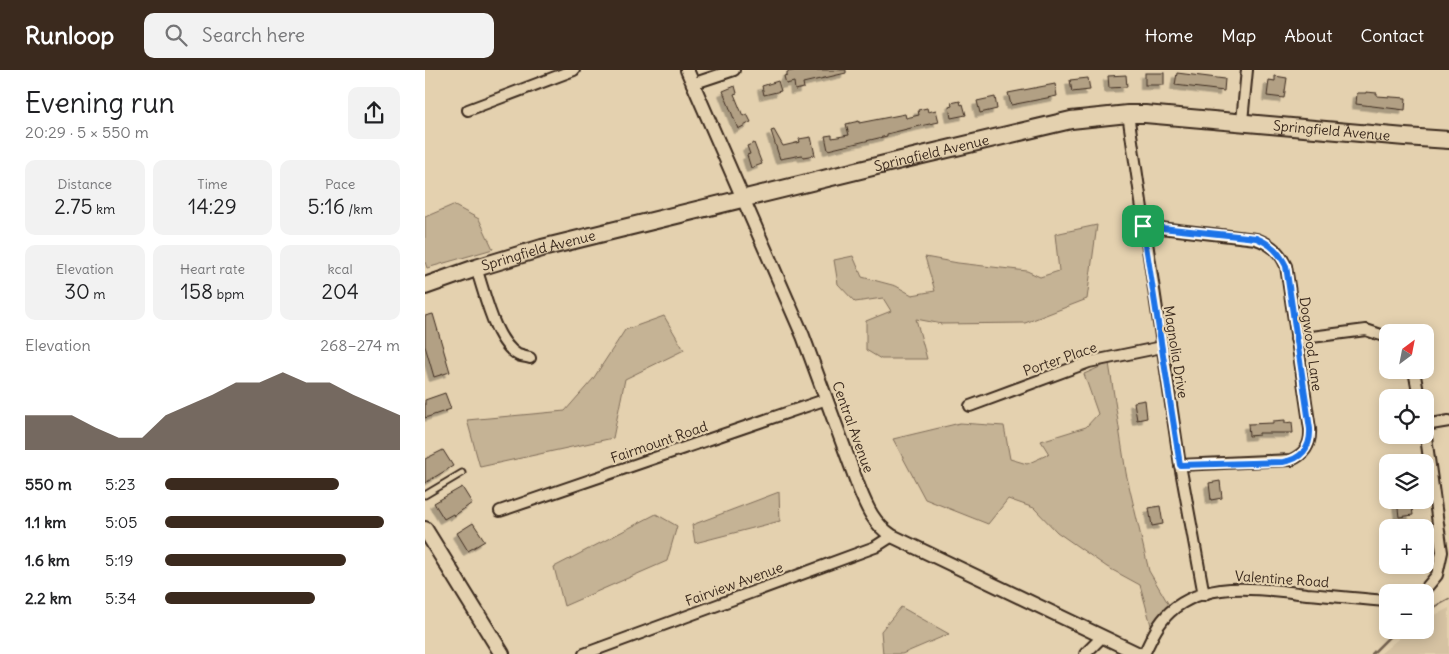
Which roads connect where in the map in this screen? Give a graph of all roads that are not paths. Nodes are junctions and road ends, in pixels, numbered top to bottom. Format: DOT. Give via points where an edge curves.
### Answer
graph roads {
  1 [pos="574,70"];
  2 [pos="687,70"];
  3 [pos="734,70"];
  4 [pos="1247,70"];
  5 [pos="693,84"];
  6 [pos="468,110"];
  7 [pos="1128,114"];
  8 [pos="1242,121"];
  9 [pos="1449,140"];
  10 [pos="742,200"];
  11 [pos="1143,226"];
  12 [pos="477,268"];
  13 [pos="426,282"];
  14 [pos="1379,334"];
  15 [pos="1296,339"];
  16 [pos="1162,347"];
  17 [pos="530,358"];
  18 [pos="827,399"];
  19 [pos="970,406"];
  20 [pos="1449,421"];
  21 [pos="1434,424"];
  22 [pos="1428,444"];
  23 [pos="1180,465"];
  24 [pos="462,473"];
  25 [pos="425,495"];
  26 [pos="500,511"];
  27 [pos="425,529"];
  28 [pos="1444,529"];
  29 [pos="892,536"];
  30 [pos="1431,584"];
  31 [pos="1204,594"];
  32 [pos="1379,601"];
  33 [pos="1102,637"];
  34 [pos="502,654"];
  35 [pos="585,654"];
  36 [pos="1085,654"];
  37 [pos="1139,654"];
  38 [pos="1144,654"];
  1 -- 6 [label="street"];
  2 -- 5 [label="street, Central Avenue"];
  3 -- 5 [label="street"];
  4 -- 8 [label="street"];
  5 -- 10 [label="street, Central Avenue"];
  7 -- 8 [label="main road, Springfield Avenue"];
  7 -- 10 [label="main road, Springfield Avenue" via="1071,120"];
  7 -- 11 [label="street, Magnolia Drive"];
  8 -- 9 [label="main road, Springfield Avenue"];
  10 -- 12 [label="main road, Springfield Avenue" via="542,248"];
  10 -- 18 [label="street, Central Avenue" via="803,336"];
  11 -- 15 [label="street, Dogwood Lane" via="1256,238 1271,246 1286,266"];
  11 -- 16 [label="street, Magnolia Drive"];
  12 -- 13 [label="main road, Springfield Avenue"];
  12 -- 17 [label="street" via="501,336 519,355"];
  14 -- 15 [label="street" via="1366,330"];
  15 -- 23 [label="street, Dogwood Lane" via="1310,429 1305,451 1299,457 1283,462"];
  16 -- 19 [label="street, Porter Place" via="1089,362"];
  16 -- 23 [label="street, Magnolia Drive"];
  18 -- 26 [label="street, Fairmount Road"];
  18 -- 29 [label="street, Central Avenue" via="868,511"];
  20 -- 21 [label="street"];
  22 -- 28 [label="street"];
  23 -- 31 [label="street, Magnolia Drive"];
  24 -- 25 [label="lane"];
  27 -- 34 [label="main road"];
  28 -- 30 [label="street" via="1440,568"];
  29 -- 33 [label="street, Central Avenue"];
  29 -- 35 [label="street, Fairview Avenue" via="875,547"];
  31 -- 32 [label="street, Valentine Road" via="1247,588"];
  31 -- 38 [label="street, Valentine Road" via="1169,612"];
  33 -- 36 [label="street"];
  33 -- 37 [label="street, Central Avenue"];
}
